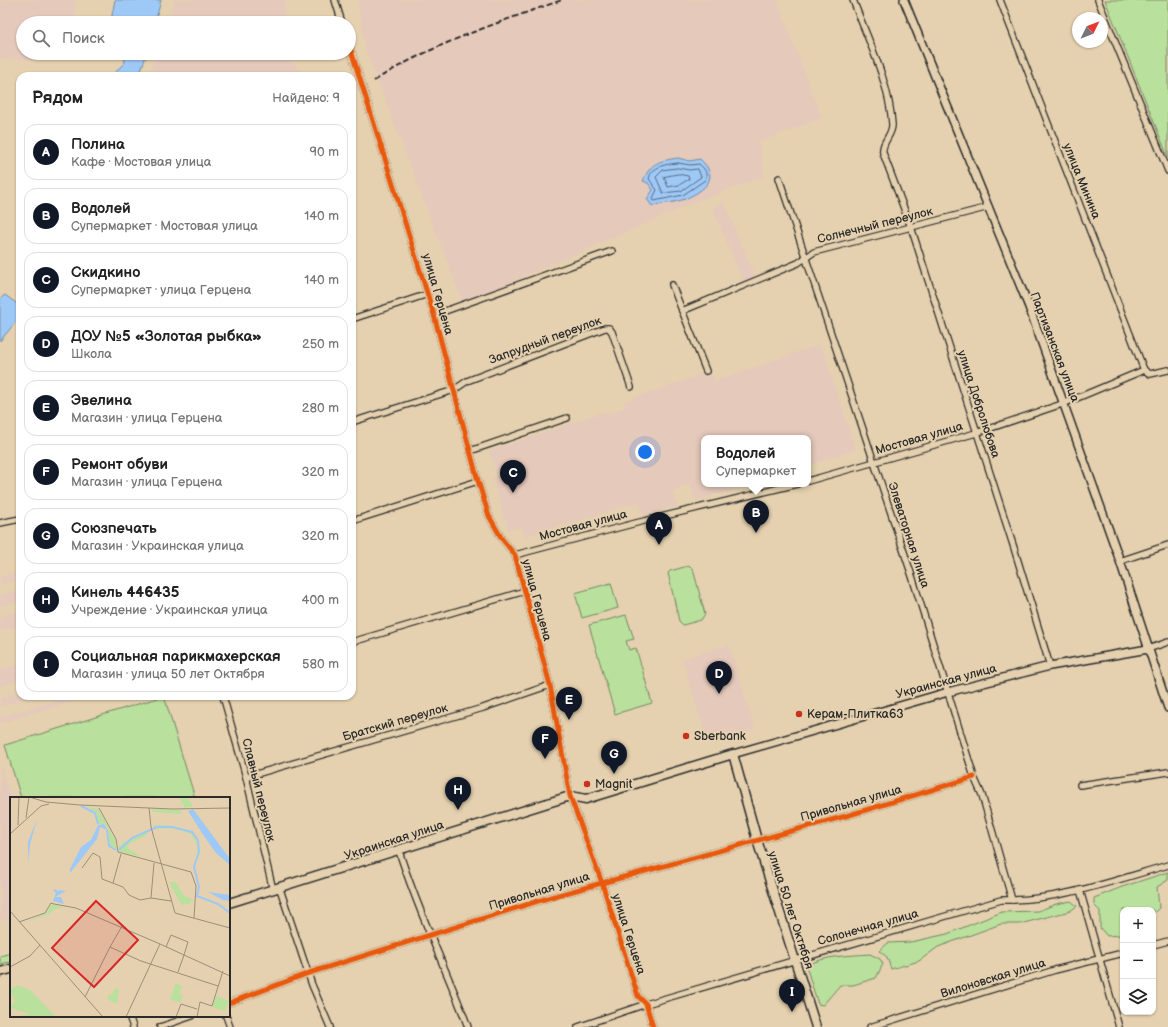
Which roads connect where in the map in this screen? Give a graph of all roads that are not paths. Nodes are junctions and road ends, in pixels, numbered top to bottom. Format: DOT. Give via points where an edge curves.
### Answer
graph roads {
  1 [pos="335,0"];
  2 [pos="853,0"];
  3 [pos="904,0"];
  4 [pos="1000,0"];
  5 [pos="1098,0"];
  6 [pos="340,16"];
  7 [pos="354,60"];
  8 [pos="1168,171"];
  9 [pos="779,178"];
  10 [pos="989,207"];
  11 [pos="911,227"];
  12 [pos="612,250"];
  13 [pos="806,257"];
  14 [pos="672,285"];
  15 [pos="428,294"];
  16 [pos="682,311"];
  17 [pos="434,315"];
  18 [pos="356,318"];
  19 [pos="1144,370"];
  20 [pos="1168,370"];
  21 [pos="706,371"];
  22 [pos="631,387"];
  23 [pos="454,390"];
  24 [pos="1065,403"];
  25 [pos="567,418"];
  26 [pos="356,421"];
  27 [pos="976,433"];
  28 [pos="470,451"];
  29 [pos="874,463"];
  30 [pos="811,480"];
  31 [pos="478,481"];
  32 [pos="785,487"];
  33 [pos="16,520"];
  34 [pos="356,520"];
  35 [pos="0,523"];
  36 [pos="1168,545"];
  37 [pos="515,555"];
  38 [pos="1120,561"];
  39 [pos="525,591"];
  40 [pos="356,641"];
  41 [pos="1168,642"];
  42 [pos="1148,650"];
  43 [pos="1050,666"];
  44 [pos="550,685"];
  45 [pos="948,692"];
  46 [pos="225,700"];
  47 [pos="1168,708"];
  48 [pos="733,754"];
  49 [pos="1168,772"];
  50 [pos="246,777"];
  51 [pos="974,777"];
  52 [pos="1080,785"];
  53 [pos="570,796"];
  54 [pos="756,840"];
  55 [pos="399,851"];
  56 [pos="1168,865"];
  57 [pos="602,883"];
  58 [pos="276,889"];
  59 [pos="1080,890"];
  60 [pos="1012,900"];
  61 [pos="230,903"];
  62 [pos="429,934"];
  63 [pos="1168,941"];
  64 [pos="1156,944"];
  65 [pos="1120,954"];
  66 [pos="1099,959"];
  67 [pos="794,960"];
  68 [pos="10,969"];
  69 [pos="0,972"];
  70 [pos="309,973"];
  71 [pos="230,1003"];
  72 [pos="646,1004"];
  73 [pos="129,1017"];
  74 [pos="189,1017"];
  75 [pos="226,1017"];
  76 [pos="133,1027"];
  77 [pos="160,1027"];
  78 [pos="230,1027"];
  79 [pos="330,1027"];
  80 [pos="468,1027"];
  81 [pos="578,1027"];
  82 [pos="653,1027"];
  83 [pos="816,1027"];
  84 [pos="870,1027"];
  85 [pos="1119,1027"];
  1 -- 6 [label="street"];
  2 -- 11 [label="street, улица Добролюбова" via="884,81 892,127 882,149"];
  3 -- 10 [label="street, Партизанская улица"];
  4 -- 19 [label="street, улица Минина"];
  5 -- 8 [label="street"];
  7 -- 15 [label="street, улица Герцена"];
  9 -- 13 [label="street, Элеваторная улица"];
  10 -- 11 [label="street, Солнечный переулок"];
  10 -- 24 [label="street, Партизанская улица"];
  11 -- 13 [label="street, Солнечный переулок" via="814,252"];
  11 -- 27 [label="street, улица Добролюбова"];
  12 -- 17 [label="street"];
  13 -- 16 [label="street, Солнечный переулок" via="798,263"];
  13 -- 29 [label="street, Элеваторная улица"];
  14 -- 16 [label="street"];
  15 -- 17 [label="street, улица Герцена"];
  15 -- 18 [label="street"];
  16 -- 21 [label="street"];
  17 -- 23 [label="street, улица Герцена"];
  19 -- 20 [label="street, Мостовая улица" via="1150,374"];
  19 -- 24 [label="street, Мостовая улица"];
  22 -- 23 [label="street, Запрудный переулок" via="612,332 605,328 467,381"];
  23 -- 26 [label="street"];
  23 -- 28 [label="street, улица Герцена"];
  24 -- 27 [label="street, Мостовая улица"];
  24 -- 38 [label="street, Партизанская улица"];
  25 -- 28 [label="street"];
  27 -- 29 [label="street, Мостовая улица"];
  27 -- 43 [label="street, улица Добролюбова"];
  28 -- 31 [label="street, улица Герцена"];
  29 -- 30 [label="street, Мостовая улица"];
  29 -- 45 [label="street, Элеваторная улица"];
  31 -- 34 [label="street"];
  31 -- 37 [label="street, улица Герцена" via="489,516"];
  32 -- 37 [label="street, Мостовая улица"];
  33 -- 35 [label="street"];
  36 -- 38 [label="street"];
  37 -- 39 [label="street, улица Герцена"];
  38 -- 42 [label="street, Партизанская улица"];
  39 -- 40 [label="street"];
  39 -- 44 [label="street, улица Герцена"];
  41 -- 42 [label="street, Украинская улица"];
  42 -- 43 [label="street, Украинская улица"];
  42 -- 47 [label="street, Партизанская улица"];
  43 -- 45 [label="street, Украинская улица"];
  44 -- 50 [label="street, Братский переулок" via="483,708"];
  44 -- 53 [label="street, улица Герцена"];
  45 -- 48 [label="street, Украинская улица"];
  45 -- 51 [label="street, Элеваторная улица"];
  46 -- 50 [label="street, Славный переулок"];
  48 -- 53 [label="main road, Украинская улица" via="586,799"];
  48 -- 54 [label="main road, улица 50 лет Октября"];
  49 -- 52 [label="street"];
  50 -- 58 [label="street, Славный переулок"];
  51 -- 54 [label="street, Привольная улица"];
  51 -- 60 [label="street, Элеваторная улица" via="982,795"];
  53 -- 55 [label="main road, Украинская улица"];
  53 -- 57 [label="street, улица Герцена"];
  54 -- 57 [label="street, Привольная улица"];
  54 -- 67 [label="main road, улица 50 лет Октября"];
  55 -- 58 [label="main road, Украинская улица"];
  55 -- 62 [label="street"];
  56 -- 59 [label="street, Солонечная улица"];
  57 -- 62 [label="street, Привольная улица"];
  57 -- 72 [label="street, улица Герцена" via="638,996"];
  58 -- 61 [label="main road, Украинская улица"];
  58 -- 70 [label="street, Славный переулок"];
  59 -- 60 [label="street, Солонечная улица"];
  59 -- 66 [label="street"];
  60 -- 67 [label="street, Солонечная улица" via="1001,900"];
  62 -- 70 [label="street, Привольная улица"];
  62 -- 80 [label="street"];
  63 -- 64 [label="street"];
  65 -- 66 [label="street, Вилоновская улица"];
  66 -- 84 [label="street, Вилоновская улица"];
  66 -- 85 [label="street"];
  67 -- 72 [label="street, Солонечная улица"];
  67 -- 83 [label="main road, улица 50 лет Октября"];
  68 -- 69 [label="main road"];
  70 -- 71 [label="street, Привольная улица"];
  70 -- 79 [label="street, Славный переулок"];
  72 -- 81 [label="street, Солонечная улица"];
  72 -- 82 [label="street, улица Герцена"];
  73 -- 76 [label="street"];
  74 -- 77 [label="street"];
  75 -- 78 [label="street"];
}
